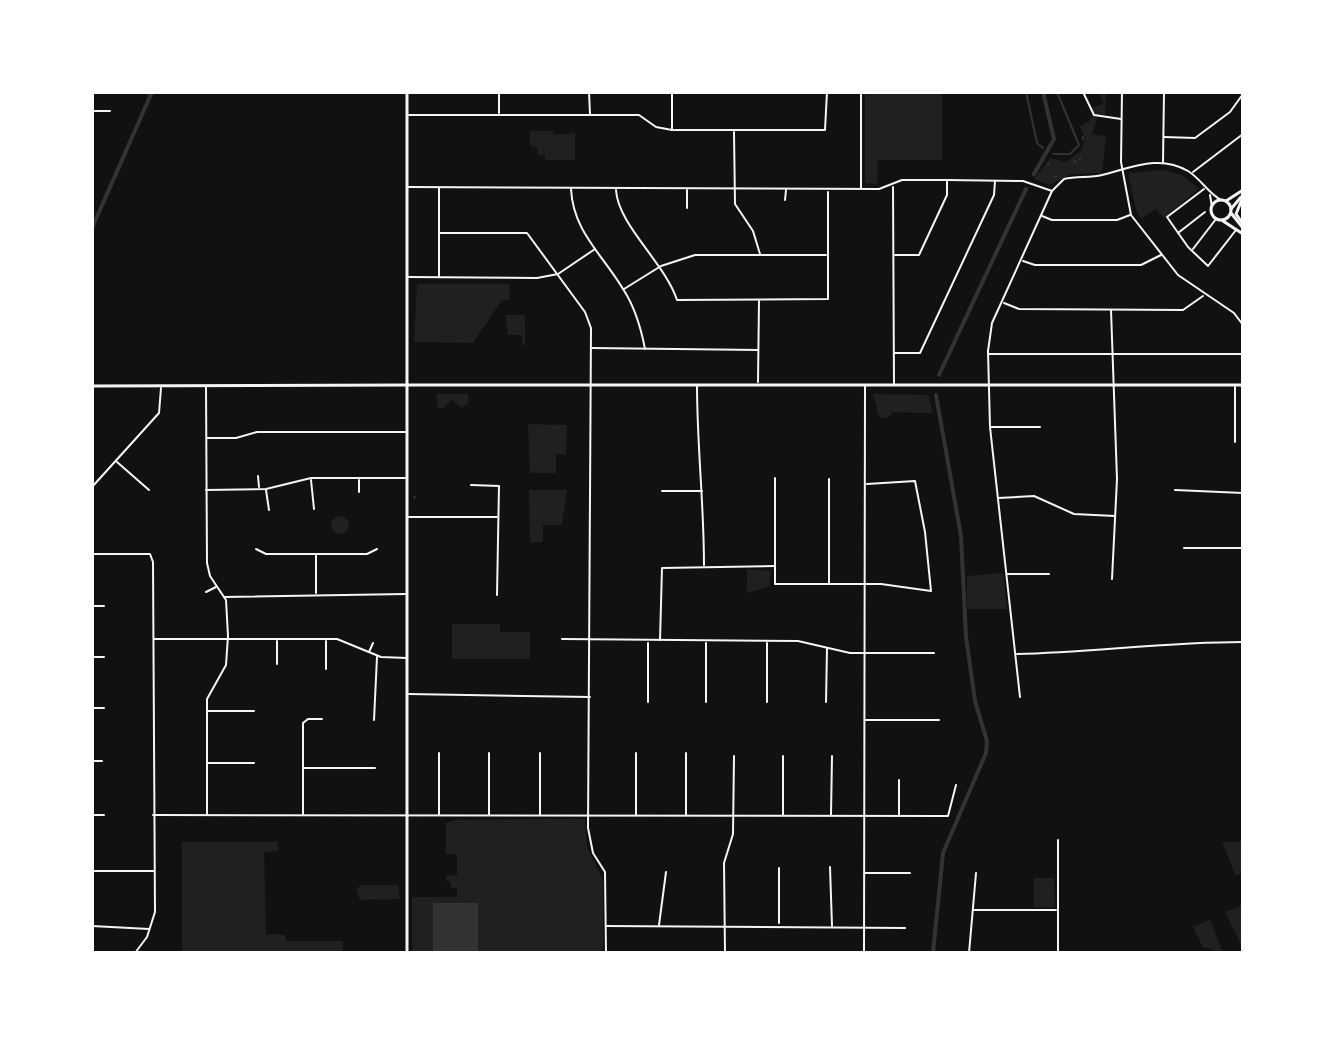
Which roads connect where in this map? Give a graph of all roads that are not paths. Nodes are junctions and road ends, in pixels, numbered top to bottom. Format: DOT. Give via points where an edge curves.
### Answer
graph roads {
  1 [pos="407,92"];
  2 [pos="499,92"];
  3 [pos="589,92"];
  4 [pos="672,92"];
  5 [pos="827,92"];
  6 [pos="861,92"];
  7 [pos="1083,92"];
  8 [pos="1122,92"];
  9 [pos="1164,92"];
  10 [pos="1243,94"];
  11 [pos="92,111"];
  12 [pos="110,111"];
  13 [pos="499,114"];
  14 [pos="407,115"];
  15 [pos="590,115"];
  16 [pos="1122,119"];
  17 [pos="672,130"];
  18 [pos="734,131"];
  19 [pos="1243,134"];
  20 [pos="1164,137"];
  21 [pos="1163,163"];
  22 [pos="1121,168"];
  23 [pos="1191,174"];
  24 [pos="947,180"];
  25 [pos="995,181"];
  26 [pos="893,186"];
  27 [pos="407,187"];
  28 [pos="439,187"];
  29 [pos="571,188"];
  30 [pos="1205,188"];
  31 [pos="616,189"];
  32 [pos="687,189"];
  33 [pos="734,189"];
  34 [pos="786,189"];
  35 [pos="828,189"];
  36 [pos="861,189"];
  37 [pos="1052,191"];
  38 [pos="1210,194"];
  39 [pos="1243,194"];
  40 [pos="785,200"];
  41 [pos="1223,201"];
  42 [pos="1212,207"];
  43 [pos="687,208"];
  44 [pos="1231,210"];
  45 [pos="1205,212"];
  46 [pos="1131,215"];
  47 [pos="1042,216"];
  48 [pos="1218,219"];
  49 [pos="1243,226"];
  50 [pos="1236,230"];
  51 [pos="439,233"];
  52 [pos="1178,233"];
  53 [pos="1243,234"];
  54 [pos="595,249"];
  55 [pos="1191,251"];
  56 [pos="760,254"];
  57 [pos="1162,254"];
  58 [pos="828,255"];
  59 [pos="894,255"];
  60 [pos="1021,260"];
  61 [pos="661,266"];
  62 [pos="558,274"];
  63 [pos="407,277"];
  64 [pos="439,277"];
  65 [pos="624,289"];
  66 [pos="1204,295"];
  67 [pos="759,300"];
  68 [pos="1002,302"];
  69 [pos="1111,310"];
  70 [pos="1243,325"];
  71 [pos="592,348"];
  72 [pos="645,349"];
  73 [pos="758,350"];
  74 [pos="894,353"];
  75 [pos="988,354"];
  76 [pos="1243,354"];
  77 [pos="1113,355"];
  78 [pos="407,385"];
  79 [pos="591,385"];
  80 [pos="697,385"];
  81 [pos="758,385"];
  82 [pos="865,385"];
  83 [pos="894,385"];
  84 [pos="1115,385"];
  85 [pos="1235,385"];
  86 [pos="1243,385"];
  87 [pos="92,386"];
  88 [pos="161,386"];
  89 [pos="989,386"];
  90 [pos="206,387"];
  91 [pos="990,427"];
  92 [pos="1040,427"];
  93 [pos="406,432"];
  94 [pos="206,438"];
  95 [pos="1235,442"];
  96 [pos="116,461"];
  97 [pos="258,476"];
  98 [pos="311,478"];
  99 [pos="359,478"];
  100 [pos="406,478"];
  101 [pos="775,478"];
  102 [pos="829,479"];
  103 [pos="865,484"];
  104 [pos="471,485"];
  105 [pos="92,487"];
  106 [pos="266,489"];
  107 [pos="149,490"];
  108 [pos="206,490"];
  109 [pos="259,490"];
  110 [pos="1175,490"];
  111 [pos="662,491"];
  112 [pos="703,491"];
  113 [pos="359,492"];
  114 [pos="1243,493"];
  115 [pos="997,498"];
  116 [pos="314,509"];
  117 [pos="269,510"];
  118 [pos="1117,516"];
  119 [pos="406,517"];
  120 [pos="497,517"];
  121 [pos="1184,548"];
  122 [pos="1243,548"];
  123 [pos="256,549"];
  124 [pos="377,549"];
  125 [pos="92,554"];
  126 [pos="316,554"];
  127 [pos="704,566"];
  128 [pos="775,566"];
  129 [pos="1006,574"];
  130 [pos="1049,574"];
  131 [pos="1112,579"];
  132 [pos="829,584"];
  133 [pos="864,585"];
  134 [pos="217,586"];
  135 [pos="206,592"];
  136 [pos="316,594"];
  137 [pos="406,594"];
  138 [pos="497,595"];
  139 [pos="224,597"];
  140 [pos="92,606"];
  141 [pos="104,606"];
  142 [pos="153,639"];
  143 [pos="228,639"];
  144 [pos="277,639"];
  145 [pos="326,639"];
  146 [pos="562,639"];
  147 [pos="590,641"];
  148 [pos="648,641"];
  149 [pos="660,641"];
  150 [pos="706,641"];
  151 [pos="767,641"];
  152 [pos="1243,642"];
  153 [pos="373,643"];
  154 [pos="827,648"];
  155 [pos="369,652"];
  156 [pos="864,653"];
  157 [pos="934,653"];
  158 [pos="1015,654"];
  159 [pos="378,656"];
  160 [pos="92,657"];
  161 [pos="104,657"];
  162 [pos="407,658"];
  163 [pos="277,664"];
  164 [pos="326,669"];
  165 [pos="407,694"];
  166 [pos="591,697"];
  167 [pos="1020,697"];
  168 [pos="648,702"];
  169 [pos="706,702"];
  170 [pos="767,702"];
  171 [pos="826,702"];
  172 [pos="92,708"];
  173 [pos="104,708"];
  174 [pos="207,711"];
  175 [pos="254,711"];
  176 [pos="322,719"];
  177 [pos="374,720"];
  178 [pos="864,720"];
  179 [pos="939,720"];
  180 [pos="439,753"];
  181 [pos="489,753"];
  182 [pos="540,753"];
  183 [pos="636,753"];
  184 [pos="686,753"];
  185 [pos="734,756"];
  186 [pos="783,756"];
  187 [pos="832,756"];
  188 [pos="92,761"];
  189 [pos="102,761"];
  190 [pos="207,763"];
  191 [pos="254,763"];
  192 [pos="303,768"];
  193 [pos="375,768"];
  194 [pos="899,780"];
  195 [pos="956,785"];
  196 [pos="92,815"];
  197 [pos="104,815"];
  198 [pos="153,815"];
  199 [pos="207,815"];
  200 [pos="303,815"];
  201 [pos="407,815"];
  202 [pos="588,815"];
  203 [pos="864,815"];
  204 [pos="439,816"];
  205 [pos="489,816"];
  206 [pos="540,816"];
  207 [pos="636,816"];
  208 [pos="686,816"];
  209 [pos="734,816"];
  210 [pos="831,816"];
  211 [pos="899,816"];
  212 [pos="783,817"];
  213 [pos="1058,840"];
  214 [pos="830,867"];
  215 [pos="779,868"];
  216 [pos="92,871"];
  217 [pos="155,871"];
  218 [pos="666,872"];
  219 [pos="864,873"];
  220 [pos="910,873"];
  221 [pos="976,873"];
  222 [pos="973,910"];
  223 [pos="1058,910"];
  224 [pos="659,925"];
  225 [pos="92,926"];
  226 [pos="606,926"];
  227 [pos="725,926"];
  228 [pos="779,926"];
  229 [pos="832,926"];
  230 [pos="905,928"];
  231 [pos="150,929"];
  232 [pos="864,929"];
  233 [pos="135,953"];
  234 [pos="407,953"];
  235 [pos="606,953"];
  236 [pos="725,953"];
  237 [pos="864,953"];
  238 [pos="969,953"];
  239 [pos="1058,953"];
  1 -- 14 [label="main road"];
  2 -- 13 [label="street"];
  3 -- 15 [label="street"];
  4 -- 17 [label="street"];
  5 -- 18 [label="street" via="825,130"];
  6 -- 36 [label="street"];
  7 -- 16 [label="street" via="1094,115"];
  8 -- 16 [label="street"];
  9 -- 20 [label="street"];
  10 -- 20 [label="street" via="1230,112 1195,138"];
  11 -- 12 [label="street"];
  13 -- 14 [label="street"];
  13 -- 15 [label="street"];
  14 -- 27 [label="main road"];
  15 -- 17 [label="street" via="639,115"];
  16 -- 22 [label="street"];
  17 -- 18 [label="street"];
  18 -- 33 [label="street"];
  19 -- 23 [label="street"];
  20 -- 21 [label="street"];
  21 -- 22 [label="street"];
  21 -- 23 [label="street"];
  22 -- 37 [label="street" via="1064,179"];
  22 -- 46 [label="street"];
  23 -- 30 [label="street"];
  24 -- 25 [label="street"];
  24 -- 26 [label="street" via="902,180"];
  24 -- 59 [label="street" via="947,195 919,255"];
  25 -- 37 [label="street" via="1035,183"];
  25 -- 74 [label="street" via="994,195 920,353"];
  26 -- 36 [label="street"];
  26 -- 59 [label="street"];
  27 -- 28 [label="street"];
  27 -- 63 [label="main road"];
  28 -- 29 [label="street"];
  28 -- 51 [label="street"];
  29 -- 31 [label="street"];
  29 -- 54 [label="street" via="572,211"];
  30 -- 38 [label="street"];
  30 -- 52 [label="street" via="1167,217"];
  31 -- 32 [label="street"];
  31 -- 61 [label="street" via="620,208"];
  32 -- 33 [label="street"];
  32 -- 43 [label="street"];
  33 -- 34 [label="street"];
  33 -- 56 [label="street" via="739,214 753,231"];
  34 -- 35 [label="street"];
  34 -- 40 [label="street"];
  35 -- 36 [label="street"];
  35 -- 58 [label="street"];
  37 -- 47 [label="street"];
  38 -- 41 [label="street"];
  38 -- 42 [label="street"];
  39 -- 41 [label="main road"];
  39 -- 44 [label="main road"];
  39 -- 49 [label="main road" via="1236,214"];
  41 -- 42 [label="main road"];
  41 -- 44 [label="main road"];
  42 -- 48 [label="main road"];
  44 -- 48 [label="main road"];
  44 -- 49 [label="main road" via="1234,221"];
  45 -- 52 [label="street"];
  46 -- 47 [label="street" via="1117,220"];
  46 -- 57 [label="street"];
  47 -- 60 [label="street"];
  48 -- 50 [label="main road"];
  48 -- 55 [label="street"];
  50 -- 53 [label="main road"];
  50 -- 55 [label="street" via="1208,266"];
  51 -- 62 [label="street" via="527,233"];
  51 -- 64 [label="street"];
  52 -- 55 [label="street"];
  54 -- 62 [label="street"];
  54 -- 65 [label="street"];
  56 -- 58 [label="street"];
  56 -- 61 [label="street" via="695,255"];
  57 -- 60 [label="street" via="1141,265 1035,265"];
  57 -- 66 [label="street"];
  58 -- 67 [label="street" via="828,299"];
  59 -- 74 [label="street"];
  60 -- 68 [label="street"];
  61 -- 65 [label="street"];
  61 -- 67 [label="street" via="677,300"];
  62 -- 64 [label="street"];
  62 -- 71 [label="street" via="585,312"];
  63 -- 64 [label="street"];
  63 -- 78 [label="main road"];
  65 -- 72 [label="street"];
  66 -- 69 [label="street" via="1183,310"];
  66 -- 70 [label="street" via="1234,313"];
  67 -- 73 [label="street"];
  68 -- 69 [label="street" via="1019,309"];
  68 -- 75 [label="street" via="992,323"];
  69 -- 77 [label="street"];
  71 -- 72 [label="street"];
  71 -- 79 [label="street"];
  72 -- 73 [label="street"];
  73 -- 81 [label="street"];
  74 -- 83 [label="street"];
  75 -- 77 [label="street"];
  75 -- 89 [label="street"];
  76 -- 77 [label="street"];
  77 -- 84 [label="street"];
  78 -- 79 [label="main road"];
  78 -- 90 [label="main road"];
  78 -- 93 [label="main road"];
  79 -- 80 [label="main road"];
  79 -- 147 [label="street"];
  80 -- 81 [label="main road"];
  80 -- 112 [label="street" via="697,463"];
  81 -- 82 [label="main road"];
  82 -- 83 [label="main road"];
  82 -- 103 [label="street"];
  83 -- 89 [label="main road"];
  84 -- 85 [label="main road"];
  84 -- 89 [label="main road"];
  84 -- 118 [label="street"];
  85 -- 86 [label="main road"];
  85 -- 95 [label="street"];
  87 -- 88 [label="main road"];
  88 -- 90 [label="main road"];
  88 -- 96 [label="street" via="159,413"];
  89 -- 91 [label="street"];
  90 -- 94 [label="street"];
  91 -- 92 [label="street"];
  91 -- 115 [label="street"];
  93 -- 94 [label="street" via="257,432"];
  93 -- 100 [label="main road"];
  94 -- 108 [label="street"];
  96 -- 105 [label="street"];
  96 -- 107 [label="street"];
  97 -- 109 [label="street"];
  98 -- 99 [label="street"];
  98 -- 106 [label="street"];
  98 -- 116 [label="street"];
  99 -- 100 [label="street"];
  99 -- 113 [label="street"];
  100 -- 119 [label="main road"];
  101 -- 128 [label="street"];
  102 -- 132 [label="street"];
  103 -- 133 [label="street"];
  103 -- 133 [label="street" via="915,481 931,591"];
  104 -- 120 [label="street" via="499,486"];
  106 -- 109 [label="street"];
  106 -- 117 [label="street"];
  108 -- 109 [label="street"];
  108 -- 134 [label="street" via="207,563"];
  110 -- 114 [label="street"];
  111 -- 112 [label="street"];
  112 -- 127 [label="street"];
  115 -- 118 [label="street" via="1034,496 1074,514"];
  115 -- 129 [label="street"];
  118 -- 131 [label="street"];
  119 -- 120 [label="street"];
  119 -- 137 [label="main road"];
  120 -- 138 [label="street"];
  121 -- 122 [label="street"];
  123 -- 126 [label="street" via="266,554"];
  124 -- 126 [label="street" via="367,554"];
  125 -- 142 [label="street" via="150,554"];
  126 -- 136 [label="street"];
  127 -- 128 [label="street"];
  127 -- 149 [label="street" via="662,568"];
  128 -- 132 [label="street" via="775,584"];
  129 -- 130 [label="street"];
  129 -- 158 [label="street"];
  132 -- 133 [label="street"];
  133 -- 156 [label="street"];
  134 -- 135 [label="street"];
  134 -- 139 [label="street"];
  136 -- 137 [label="street"];
  136 -- 139 [label="street"];
  137 -- 162 [label="main road"];
  139 -- 143 [label="street"];
  140 -- 141 [label="street"];
  142 -- 143 [label="street"];
  142 -- 198 [label="street"];
  143 -- 144 [label="street"];
  143 -- 174 [label="street" via="226,665 209,692"];
  144 -- 145 [label="street"];
  144 -- 163 [label="street"];
  145 -- 155 [label="street" via="349,641"];
  145 -- 164 [label="street"];
  146 -- 147 [label="street"];
  147 -- 148 [label="street"];
  147 -- 166 [label="street"];
  148 -- 149 [label="street"];
  148 -- 168 [label="street"];
  149 -- 150 [label="street"];
  150 -- 151 [label="street"];
  150 -- 169 [label="street"];
  151 -- 154 [label="street" via="805,641"];
  151 -- 170 [label="street"];
  152 -- 158 [label="street" via="1161,642 1097,652"];
  153 -- 155 [label="street"];
  154 -- 156 [label="street"];
  154 -- 171 [label="street"];
  155 -- 159 [label="street"];
  156 -- 157 [label="street"];
  156 -- 178 [label="street"];
  158 -- 167 [label="street"];
  159 -- 162 [label="street"];
  159 -- 177 [label="street"];
  160 -- 161 [label="street"];
  162 -- 165 [label="main road"];
  165 -- 166 [label="street"];
  165 -- 201 [label="main road"];
  166 -- 202 [label="street"];
  172 -- 173 [label="street"];
  174 -- 175 [label="street"];
  174 -- 190 [label="street"];
  176 -- 192 [label="street" via="308,719 303,726"];
  178 -- 179 [label="street"];
  178 -- 203 [label="street"];
  180 -- 204 [label="street"];
  181 -- 205 [label="street"];
  182 -- 206 [label="street"];
  183 -- 207 [label="street"];
  184 -- 208 [label="street"];
  185 -- 209 [label="street"];
  186 -- 212 [label="street"];
  187 -- 210 [label="street"];
  188 -- 189 [label="street"];
  190 -- 191 [label="street"];
  190 -- 199 [label="street"];
  192 -- 193 [label="street"];
  192 -- 200 [label="street"];
  194 -- 211 [label="street"];
  195 -- 211 [label="street" via="948,816"];
  196 -- 197 [label="street"];
  198 -- 199 [label="street"];
  198 -- 217 [label="street"];
  199 -- 200 [label="street"];
  200 -- 201 [label="street"];
  201 -- 204 [label="street"];
  201 -- 234 [label="main road"];
  202 -- 206 [label="street"];
  202 -- 207 [label="street"];
  202 -- 226 [label="street" via="589,838 605,872"];
  203 -- 210 [label="street"];
  203 -- 211 [label="street"];
  203 -- 219 [label="street"];
  204 -- 205 [label="street"];
  205 -- 206 [label="street"];
  207 -- 208 [label="street"];
  208 -- 209 [label="street"];
  209 -- 212 [label="street"];
  209 -- 227 [label="street" via="724,863"];
  210 -- 212 [label="street"];
  213 -- 223 [label="street"];
  214 -- 229 [label="street"];
  215 -- 228 [label="street"];
  216 -- 217 [label="street"];
  217 -- 231 [label="street"];
  218 -- 224 [label="street"];
  219 -- 220 [label="street"];
  219 -- 232 [label="street"];
  221 -- 222 [label="street"];
  222 -- 223 [label="street"];
  222 -- 238 [label="street"];
  223 -- 239 [label="street"];
  224 -- 226 [label="street"];
  224 -- 227 [label="street"];
  225 -- 231 [label="street"];
  226 -- 235 [label="street"];
  227 -- 228 [label="street"];
  227 -- 236 [label="street"];
  228 -- 229 [label="street"];
  229 -- 232 [label="street"];
  230 -- 232 [label="street"];
  231 -- 233 [label="street"];
  232 -- 237 [label="street"];
}
